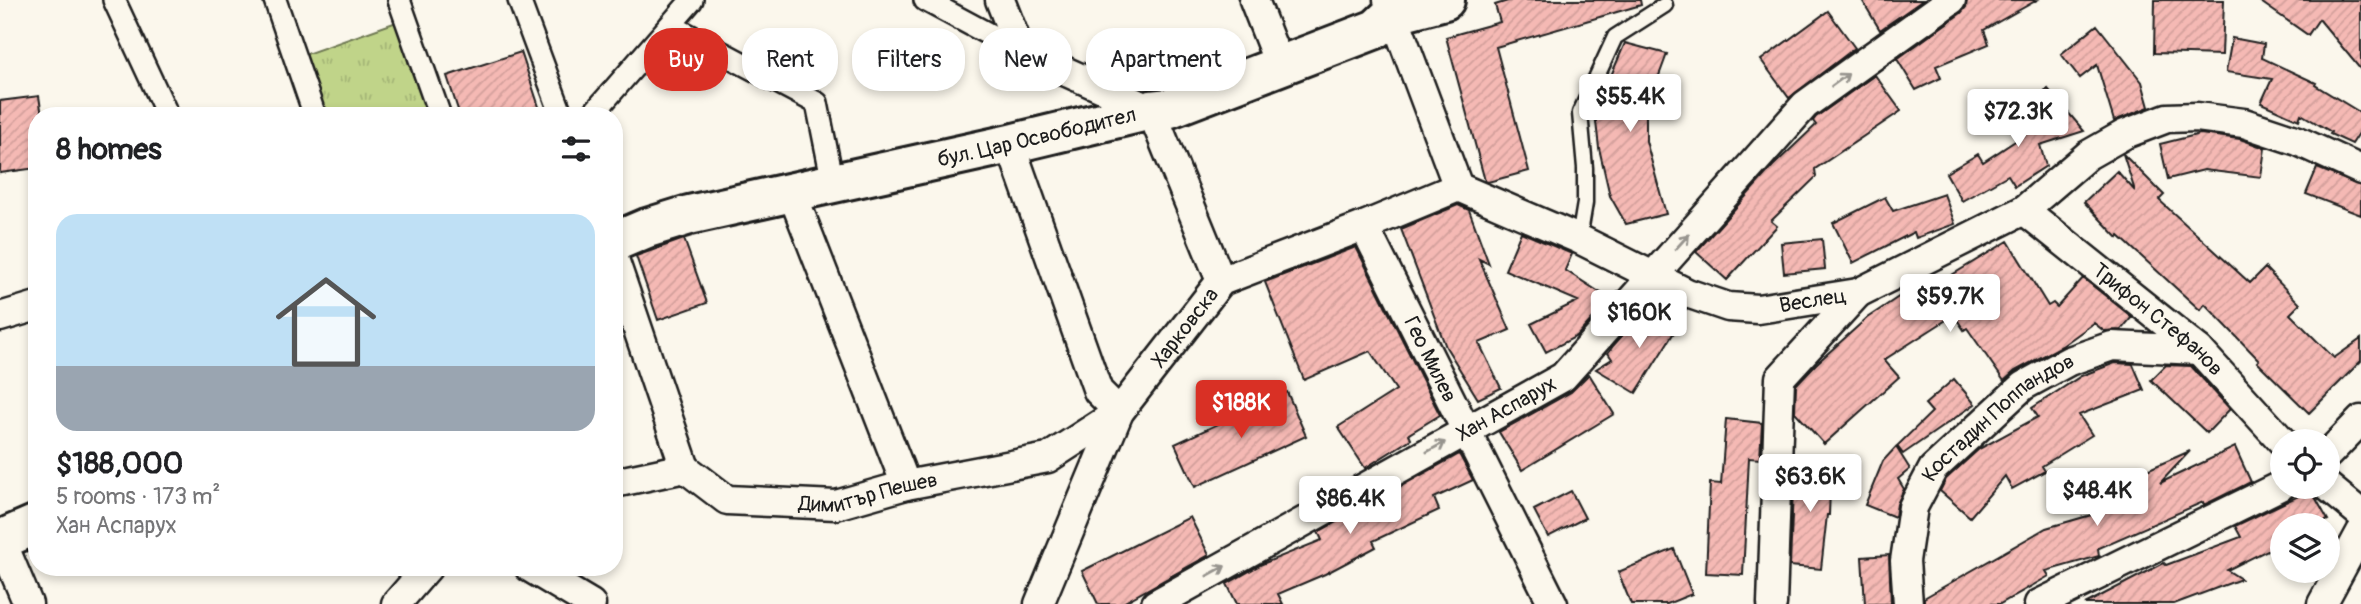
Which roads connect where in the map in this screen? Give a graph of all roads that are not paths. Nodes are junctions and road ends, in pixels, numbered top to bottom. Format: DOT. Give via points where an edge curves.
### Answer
graph roads {
  1 [pos="114,0"];
  2 [pos="275,0"];
  3 [pos="398,0"];
  4 [pos="519,0"];
  5 [pos="692,0"];
  6 [pos="925,0"];
  7 [pos="1000,0"];
  8 [pos="1254,0"];
  9 [pos="1445,0"];
  10 [pos="1951,0"];
  11 [pos="1665,5"];
  12 [pos="1390,7"];
  13 [pos="670,25"];
  14 [pos="1011,28"];
  15 [pos="979,29"];
  16 [pos="1274,51"];
  17 [pos="1072,74"];
  18 [pos="164,107"];
  19 [pos="312,107"];
  20 [pos="437,107"];
  21 [pos="559,107"];
  22 [pos="599,107"];
  23 [pos="1151,110"];
  24 [pos="1010,144"];
  25 [pos="2361,170"];
  26 [pos="833,183"];
  27 [pos="1458,187"];
  28 [pos="792,193"];
  29 [pos="2024,209"];
  30 [pos="1364,226"];
  31 [pos="623,238"];
  32 [pos="1579,239"];
  33 [pos="1652,275"];
  34 [pos="1221,281"];
  35 [pos="623,285"];
  36 [pos="1858,293"];
  37 [pos="28,309"];
  38 [pos="0,317"];
  39 [pos="2199,350"];
  40 [pos="1119,412"];
  41 [pos="2361,420"];
  42 [pos="2271,429"];
  43 [pos="1465,431"];
  44 [pos="2340,442"];
  45 [pos="685,468"];
  46 [pos="623,481"];
  47 [pos="906,485"];
  48 [pos="2270,491"];
  49 [pos="2340,497"];
  50 [pos="2361,514"];
  51 [pos="28,528"];
  52 [pos="2361,532"];
  53 [pos="0,539"];
  54 [pos="420,576"];
  55 [pos="544,576"];
  56 [pos="28,604"];
  57 [pos="397,604"];
  58 [pos="591,604"];
  59 [pos="1039,604"];
  60 [pos="1156,604"];
  61 [pos="1553,604"];
  62 [pos="1772,604"];
  63 [pos="1908,604"];
  64 [pos="2039,604"];
  65 [pos="2322,604"];
  1 -- 18 [label="street"];
  2 -- 19 [label="street"];
  3 -- 20 [label="street"];
  4 -- 21 [label="street"];
  5 -- 13 [label="street"];
  6 -- 15 [label="street"];
  7 -- 14 [label="street"];
  8 -- 16 [label="street"];
  9 -- 12 [label="main road, бул. Цар Освободител"];
  33 -- 10 [label="street, Хан Аспарух, one-way" via="1805,105"];
  11 -- 32 [label="lane" via="1615,37 1580,113 1585,203"];
  12 -- 16 [label="main road"];
  12 -- 23 [label="main road, бул. Цар Освободител" via="1376,29 1171,108"];
  12 -- 27 [label="street"];
  13 -- 22 [label="street"];
  13 -- 26 [label="street" via="817,103"];
  16 -- 23 [label="main road" via="1166,94"];
  17 -- 23 [label="street"];
  23 -- 24 [label="main road, бул. Цар Освободител"];
  23 -- 34 [label="street"];
  24 -- 26 [label="main road, бул. Цар Освободител"];
  24 -- 40 [label="street" via="1098,391"];
  25 -- 29 [label="street, Веслец" via="2244,123 2166,118 2088,155"];
  26 -- 28 [label="main road, бул. Цар Освободител"];
  27 -- 30 [label="street, Харковска"];
  27 -- 32 [label="street, Веслец"];
  28 -- 31 [label="main road, бул. Цар Освободител" via="689,215"];
  28 -- 47 [label="street"];
  29 -- 36 [label="street, Веслец"];
  29 -- 39 [label="street, Трифон Стефанов"];
  30 -- 34 [label="street, Харковска"];
  30 -- 43 [label="street, Гео Милев"];
  32 -- 33 [label="street, Веслец"];
  33 -- 36 [label="street, Веслец" via="1728,307 1758,309"];
  33 -- 43 [label="street, Хан Аспарух" via="1563,377"];
  34 -- 40 [label="street, Харковска"];
  35 -- 45 [label="street"];
  36 -- 62 [label="street" via="1780,378"];
  37 -- 38 [label="street"];
  39 -- 42 [label="street, Трифон Стефанов"];
  39 -- 63 [label="street, Костадин Поппандов" via="2112,346 2069,361 2023,386 1933,469 1913,507 1905,561"];
  40 -- 47 [label="street, Димитър Пешев" via="1048,458"];
  40 -- 59 [label="street, Харковска"];
  41 -- 44 [label="street"];
  60 -- 43 [label="street, Хан Аспарух, one-way"];
  43 -- 61 [label="street, Гео Милев"];
  45 -- 46 [label="street"];
  45 -- 47 [label="street, Димитър Пешев" via="727,500 836,505"];
  48 -- 64 [label="street"];
  49 -- 50 [label="street"];
  51 -- 53 [label="main road"];
  52 -- 65 [label="street"];
  53 -- 56 [label="street"];
  54 -- 57 [label="street"];
  55 -- 58 [label="street"];
}
